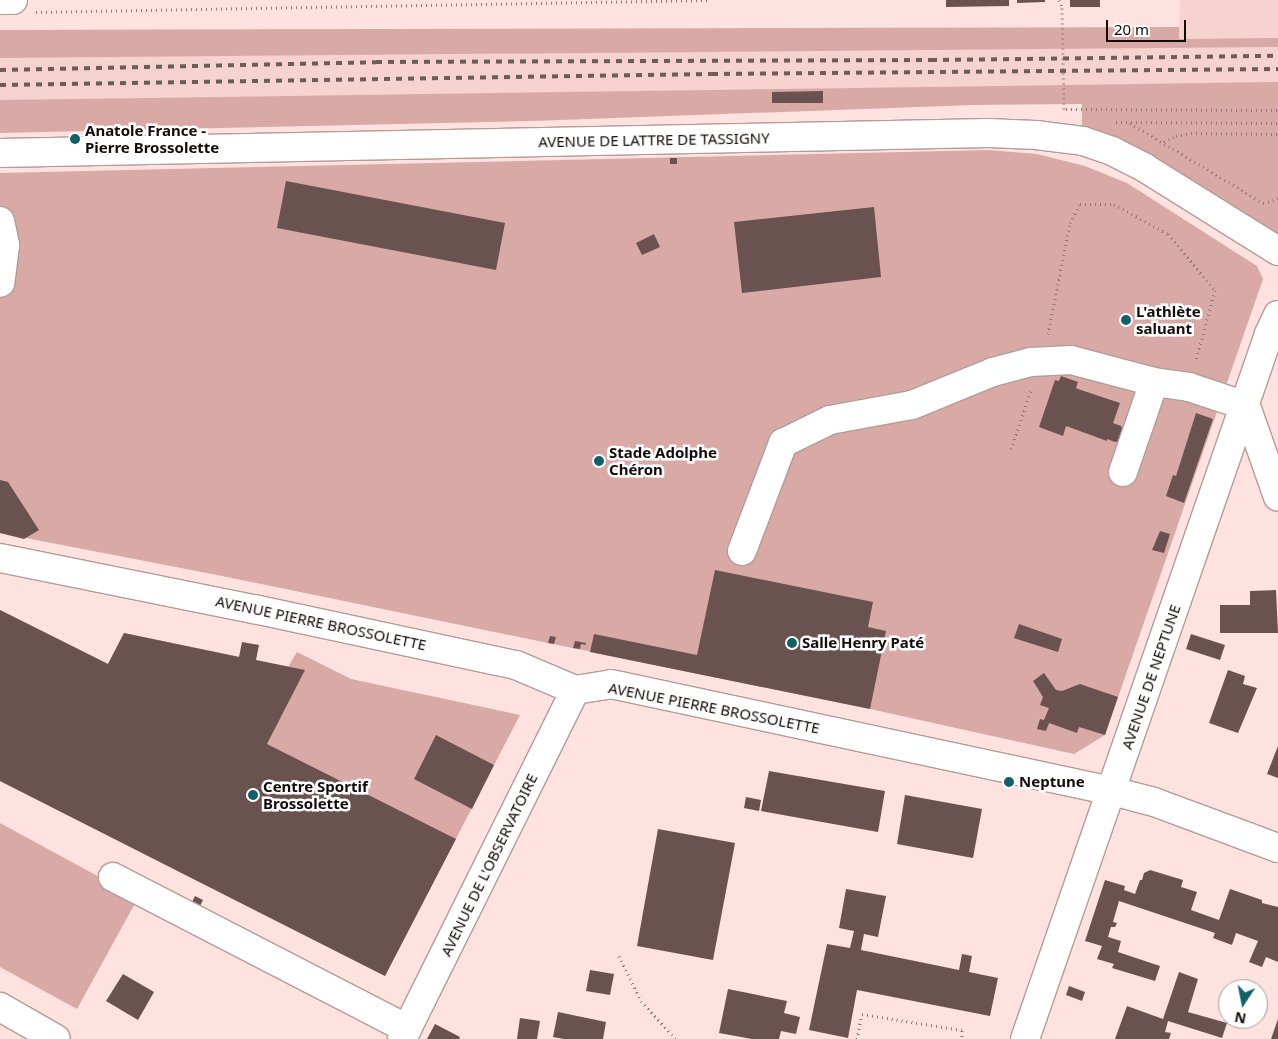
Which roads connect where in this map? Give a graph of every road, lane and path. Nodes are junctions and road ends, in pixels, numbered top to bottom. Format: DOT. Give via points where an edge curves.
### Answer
graph roads {
  1 [pos="0,0"];
  2 [pos="711,0"];
  3 [pos="1059,0"];
  4 [pos="21,6"];
  5 [pos="1278,110"];
  6 [pos="1278,124"];
  7 [pos="1278,134"];
  8 [pos="1164,142"];
  9 [pos="0,153"];
  10 [pos="1278,198"];
  11 [pos="0,221"];
  12 [pos="1278,251"];
  13 [pos="0,283"];
  14 [pos="1278,315"];
  15 [pos="1041,362"];
  16 [pos="1154,382"];
  17 [pos="1189,387"];
  18 [pos="1246,406"];
  19 [pos="1011,449"];
  20 [pos="1123,472"];
  21 [pos="1278,497"];
  22 [pos="742,551"];
  23 [pos="0,558"];
  24 [pos="575,690"];
  25 [pos="1112,791"];
  26 [pos="1278,848"];
  27 [pos="113,878"];
  28 [pos="619,956"];
  29 [pos="0,1007"];
  30 [pos="404,1034"];
  31 [pos="56,1039"];
  32 [pos="676,1039"];
  33 [pos="857,1039"];
  34 [pos="962,1039"];
  35 [pos="1025,1039"];
  1 -- 4 [label="street"];
  2 -- 4 [label="path"];
  3 -- 5 [label="path, bridge" via="1062,8 1064,109"];
  6 -- 8 [label="path" via="1130,122"];
  7 -- 8 [label="path" via="1191,133"];
  8 -- 10 [label="path" via="1263,203"];
  9 -- 12 [label="street, AVENUE DE LATTRE DE TASSIGNY" via="988,133 1036,135 1083,141 1112,151"];
  11 -- 13 [label="street" via="5,245"];
  14 -- 18 [label="street, AVENUE DE NEPTUNE"];
  15 -- 16 [label="street" via="1071,360"];
  15 -- 17 [label="path" via="1070,223 1080,204 1114,204 1168,234 1215,290"];
  15 -- 19 [label="path"];
  15 -- 22 [label="street" via="993,372 912,405 830,420 783,443"];
  16 -- 17 [label="street"];
  16 -- 20 [label="street"];
  17 -- 18 [label="street"];
  18 -- 21 [label="street"];
  18 -- 25 [label="street, AVENUE DE NEPTUNE"];
  23 -- 24 [label="street, AVENUE PIERRE BROSSOLETTE" via="516,665"];
  24 -- 25 [label="street, AVENUE PIERRE BROSSOLETTE" via="611,684"];
  24 -- 30 [label="street, AVENUE DE L'OBSERVATOIRE"];
  25 -- 26 [label="street, AVENUE PIERRE BROSSOLETTE" via="1154,802"];
  25 -- 35 [label="street, AVENUE DE NEPTUNE"];
  27 -- 30 [label="street"];
  28 -- 32 [label="path" via="641,1001"];
  29 -- 31 [label="street"];
  33 -- 34 [label="path" via="862,1014 962,1030"];
}
